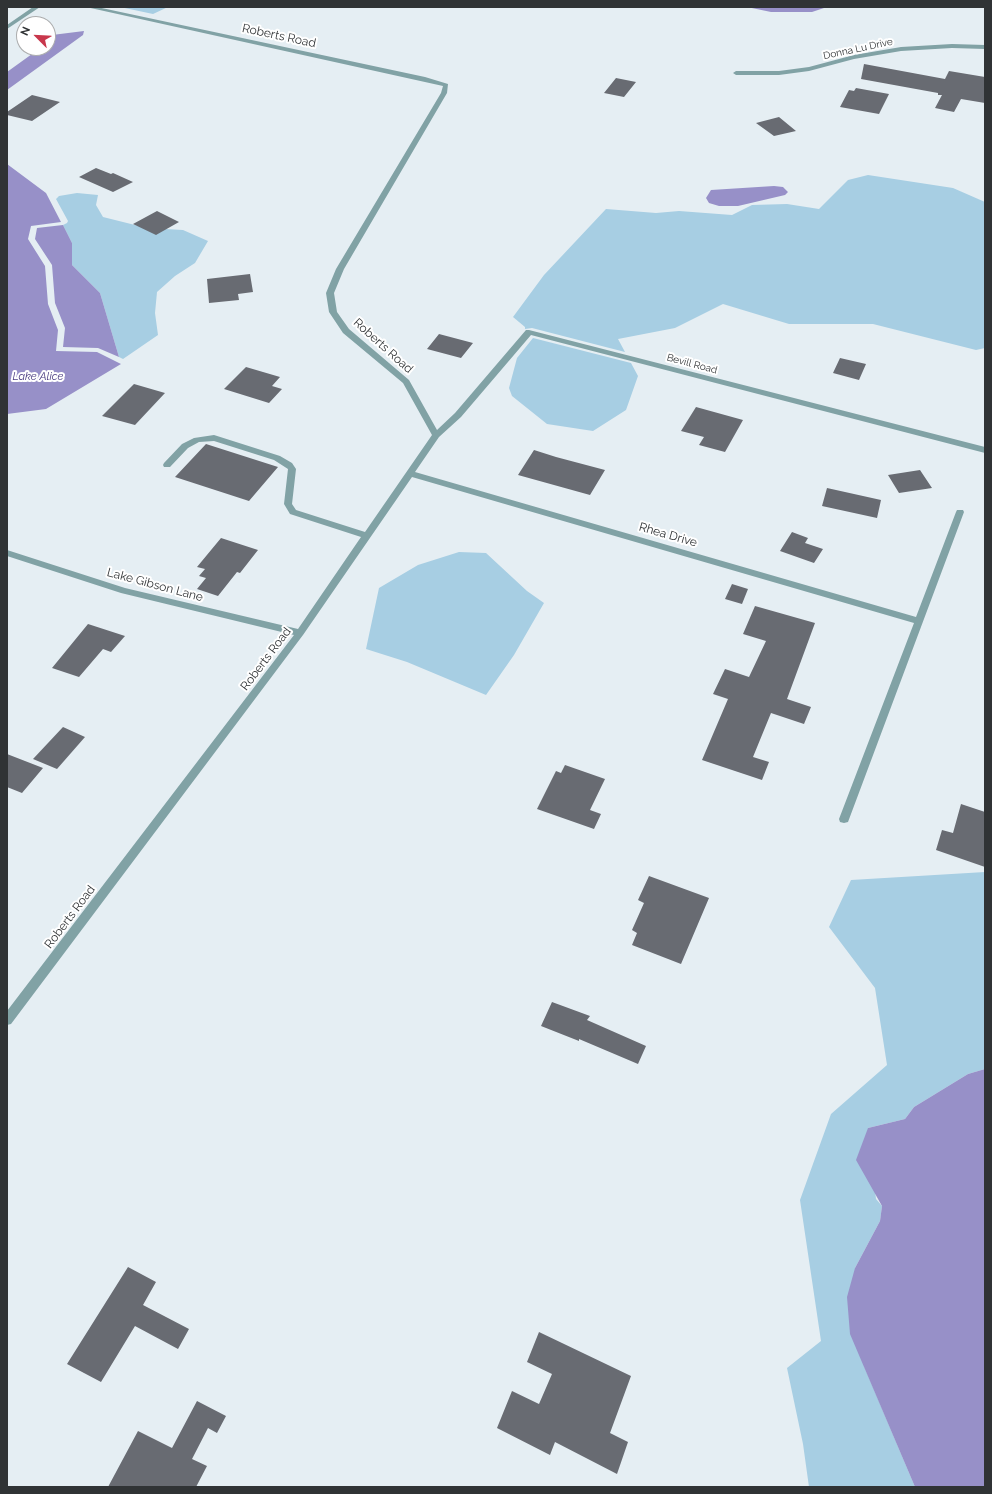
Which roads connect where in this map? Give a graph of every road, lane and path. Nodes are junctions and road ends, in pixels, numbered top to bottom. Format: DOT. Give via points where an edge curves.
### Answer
graph roads {
  1 [pos="37,7"];
  2 [pos="88,7"];
  3 [pos="7,27"];
  4 [pos="985,47"];
  5 [pos="736,72"];
  6 [pos="436,435"];
  7 [pos="985,450"];
  8 [pos="167,465"];
  9 [pos="409,473"];
  10 [pos="960,512"];
  11 [pos="366,536"];
  12 [pos="7,553"];
  13 [pos="919,622"];
  14 [pos="300,633"];
  15 [pos="844,819"];
  16 [pos="7,1020"];
  1 -- 3 [label="street"];
  2 -- 6 [label="street, Roberts Road" via="446,85 444,93 340,269 330,292 333,312 346,331 406,382"];
  4 -- 5 [label="street, Donna Lu Drive" via="901,49 802,70 779,73"];
  6 -- 7 [label="street, Bevill Road" via="458,415 529,332"];
  6 -- 9 [label="street, Roberts Road"];
  8 -- 11 [label="street" via="185,446 197,440 214,438 277,458 292,469 288,504 293,512"];
  9 -- 11 [label="street, Roberts Road"];
  9 -- 13 [label="street, Rhea Drive"];
  10 -- 13 [label="street"];
  11 -- 14 [label="street, Roberts Road"];
  12 -- 14 [label="street, Lake Gibson Lane" via="124,592"];
  13 -- 15 [label="street"];
  14 -- 16 [label="street, Roberts Road"];
}
